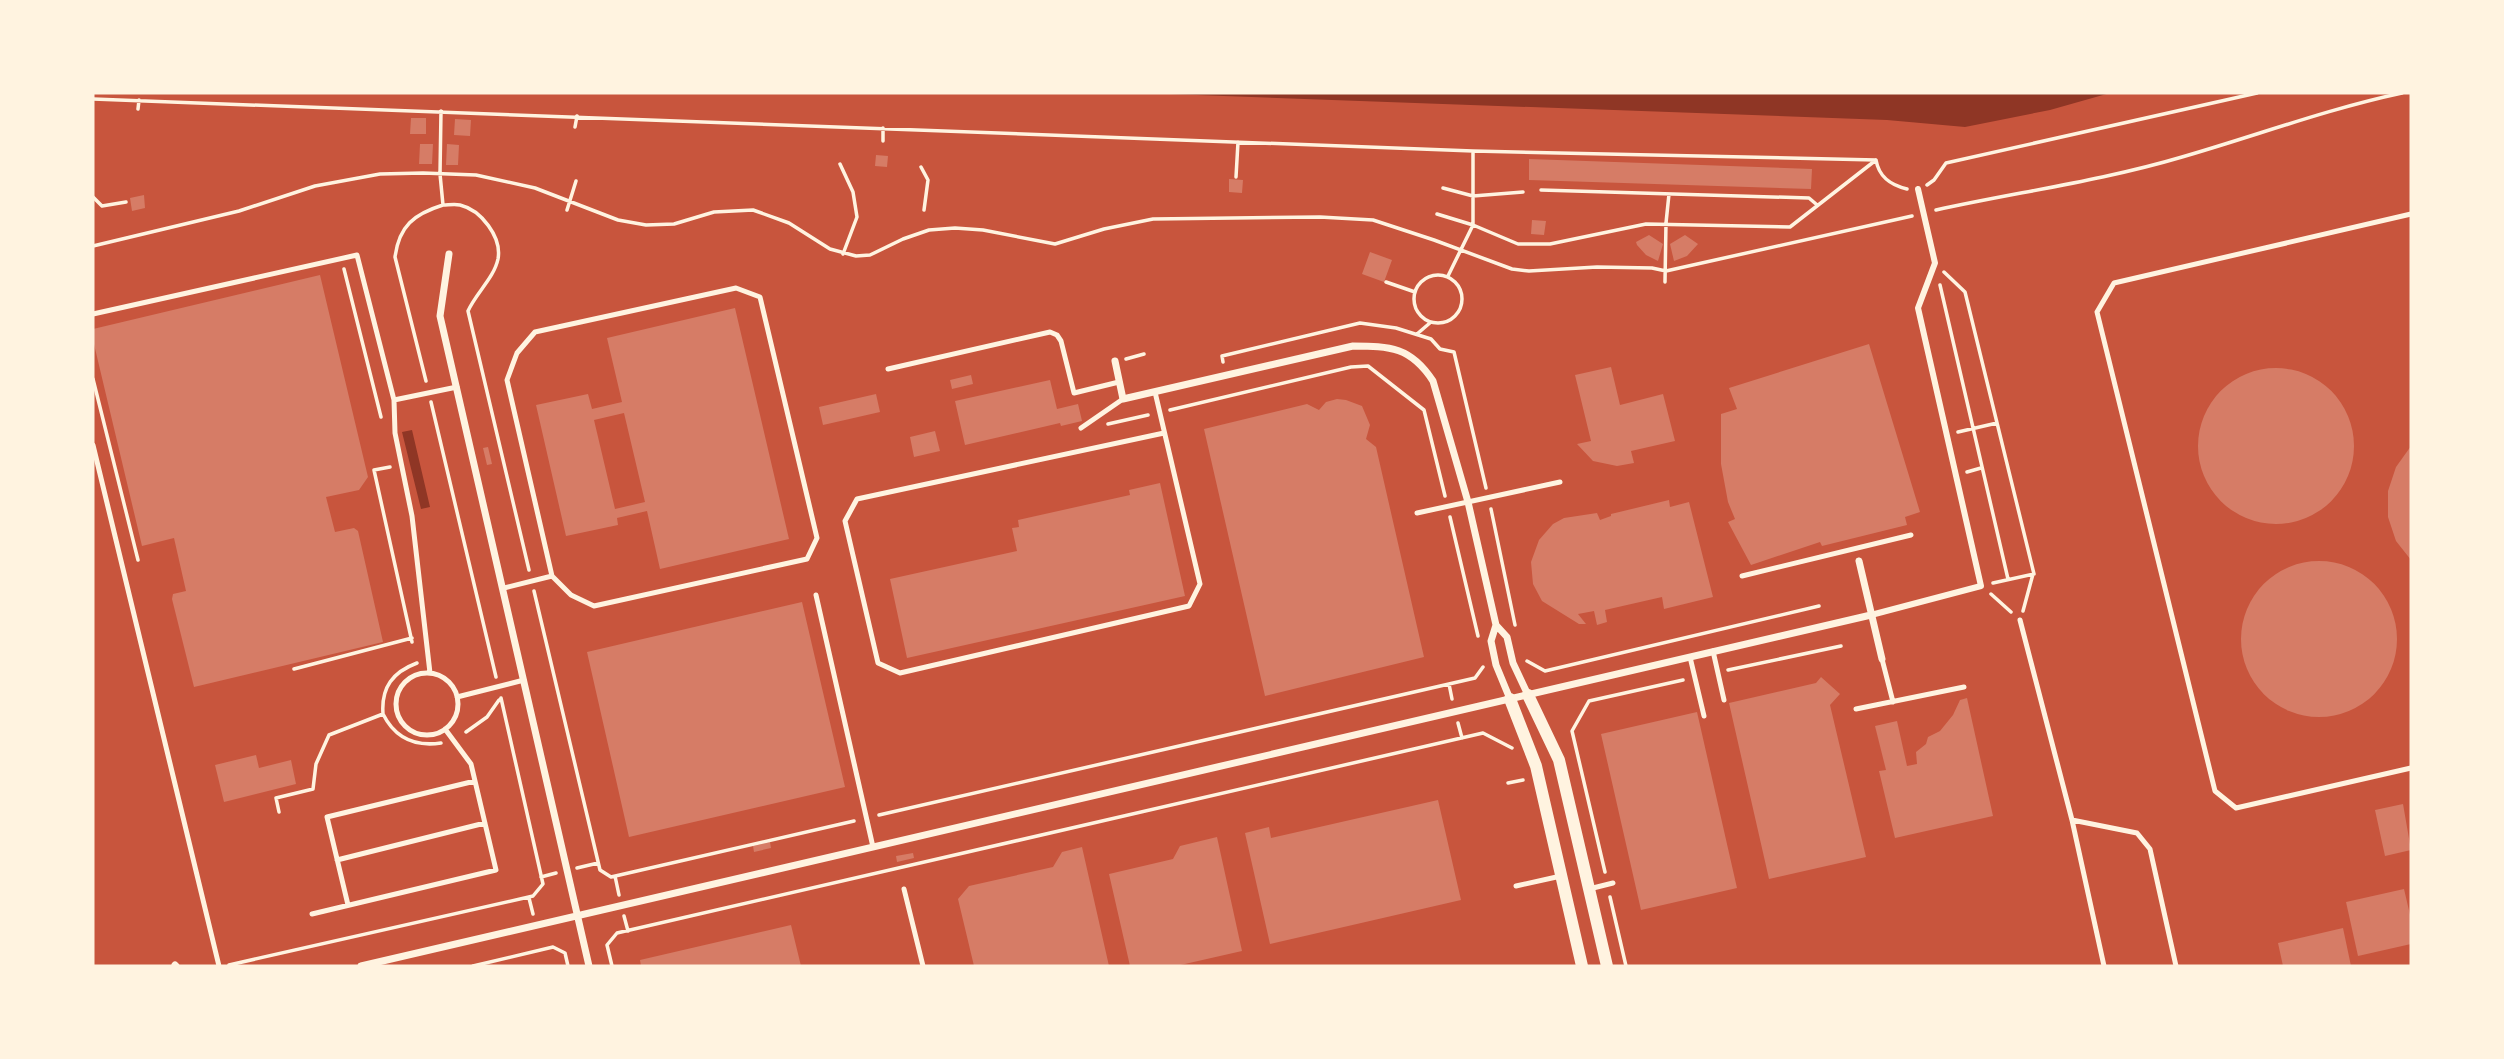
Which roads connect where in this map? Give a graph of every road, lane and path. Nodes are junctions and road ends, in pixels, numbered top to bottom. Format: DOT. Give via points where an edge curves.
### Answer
graph roads {
  1 [pos="2257,93"];
  2 [pos="2402,93"];
  3 [pos="95,98"];
  4 [pos="139,100"];
  5 [pos="93,105"];
  6 [pos="138,109"];
  7 [pos="441,111"];
  8 [pos="577,116"];
  9 [pos="575,127"];
  10 [pos="883,128"];
  11 [pos="883,141"];
  12 [pos="1238,142"];
  13 [pos="1473,151"];
  14 [pos="1876,160"];
  15 [pos="840,164"];
  16 [pos="921,167"];
  17 [pos="440,174"];
  18 [pos="1236,177"];
  19 [pos="576,181"];
  20 [pos="1443,188"];
  21 [pos="1918,189"];
  22 [pos="1541,190"];
  23 [pos="1523,192"];
  24 [pos="1669,194"];
  25 [pos="1473,196"];
  26 [pos="93,197"];
  27 [pos="126,202"];
  28 [pos="569,202"];
  29 [pos="1816,204"];
  30 [pos="1959,205"];
  31 [pos="567,210"];
  32 [pos="923,210"];
  33 [pos="1437,214"];
  34 [pos="2411,214"];
  35 [pos="1885,222"];
  36 [pos="1666,223"];
  37 [pos="1473,225"];
  38 [pos="93,246"];
  39 [pos="449,254"];
  40 [pos="843,254"];
  41 [pos="342,262"];
  42 [pos="1935,262"];
  43 [pos="1666,271"];
  44 [pos="1448,276"];
  45 [pos="1386,282"];
  46 [pos="1665,282"];
  47 [pos="1415,292"];
  48 [pos="93,314"];
  49 [pos="1432,322"];
  50 [pos="1416,335"];
  51 [pos="1115,361"];
  52 [pos="888,369"];
  53 [pos="93,379"];
  54 [pos="1119,382"];
  55 [pos="457,387"];
  56 [pos="1155,392"];
  57 [pos="1123,399"];
  58 [pos="394,400"];
  59 [pos="1160,412"];
  60 [pos="1997,423"];
  61 [pos="384,428"];
  62 [pos="1081,428"];
  63 [pos="1973,429"];
  64 [pos="1164,433"];
  65 [pos="93,445"];
  66 [pos="394,466"];
  67 [pos="1560,482"];
  68 [pos="1468,502"];
  69 [pos="1447,506"];
  70 [pos="1417,513"];
  71 [pos="1911,535"];
  72 [pos="1856,550"];
  73 [pos="138,560"];
  74 [pos="1859,561"];
  75 [pos="2034,573"];
  76 [pos="552,576"];
  77 [pos="1742,576"];
  78 [pos="2008,579"];
  79 [pos="532,581"];
  80 [pos="1981,586"];
  81 [pos="504,588"];
  82 [pos="816,595"];
  83 [pos="1871,615"];
  84 [pos="2020,620"];
  85 [pos="1496,625"];
  86 [pos="412,638"];
  87 [pos="1479,639"];
  88 [pos="1842,646"];
  89 [pos="1713,652"];
  90 [pos="1690,657"];
  91 [pos="1882,659"];
  92 [pos="1484,661"];
  93 [pos="417,663"];
  94 [pos="294,670"];
  95 [pos="430,673"];
  96 [pos="1718,673"];
  97 [pos="420,674"];
  98 [pos="1695,678"];
  99 [pos="524,680"];
  100 [pos="1964,687"];
  101 [pos="1528,695"];
  102 [pos="457,697"];
  103 [pos="501,697"];
  104 [pos="1510,699"];
  105 [pos="1724,700"];
  106 [pos="1893,702"];
  107 [pos="1856,709"];
  108 [pos="383,714"];
  109 [pos="1704,716"];
  110 [pos="445,729"];
  111 [pos="466,732"];
  112 [pos="446,748"];
  113 [pos="1516,750"];
  114 [pos="2411,768"];
  115 [pos="1520,770"];
  116 [pos="1523,780"];
  117 [pos="475,781"];
  118 [pos="1508,783"];
  119 [pos="275,789"];
  120 [pos="1526,792"];
  121 [pos="276,798"];
  122 [pos="279,812"];
  123 [pos="867,818"];
  124 [pos="2072,820"];
  125 [pos="485,823"];
  126 [pos="873,847"];
  127 [pos="337,860"];
  128 [pos="1561,876"];
  129 [pos="1610,884"];
  130 [pos="1516,886"];
  131 [pos="904,889"];
  132 [pos="1589,889"];
  133 [pos="348,905"];
  134 [pos="312,914"];
  135 [pos="578,915"];
  136 [pos="390,963"];
  137 [pos="219,966"];
  138 [pos="362,966"];
  139 [pos="473,966"];
  140 [pos="568,966"];
  141 [pos="590,966"];
  142 [pos="612,966"];
  143 [pos="923,966"];
  144 [pos="1583,966"];
  145 [pos="1607,966"];
  146 [pos="1626,966"];
  147 [pos="2104,966"];
  148 [pos="2176,966"];
  1 -- 21 [label="path" via="1947,163 1934,180"];
  2 -- 30 [label="path" via="2302,118 2181,158"];
  3 -- 4 [label="path"];
  3 -- 5 [label="path"];
  4 -- 6 [label="path"];
  4 -- 7 [label="path"];
  7 -- 8 [label="path"];
  7 -- 17 [label="path"];
  8 -- 9 [label="path"];
  8 -- 10 [label="path"];
  10 -- 11 [label="path"];
  10 -- 12 [label="path"];
  12 -- 13 [label="path"];
  12 -- 18 [label="path"];
  13 -- 14 [label="path"];
  13 -- 25 [label="path"];
  14 -- 21 [label="path" via="1877,169 1892,185"];
  14 -- 29 [label="path"];
  15 -- 40 [label="path" via="858,217"];
  16 -- 32 [label="path" via="928,180"];
  17 -- 28 [label="path" via="535,188"];
  17 -- 38 [label="path" via="380,174 315,186 239,211"];
  17 -- 79 [label="path" via="443,205 460,205 478,215 497,241 498,258 468,311"];
  19 -- 28 [label="path"];
  20 -- 25 [label="path"];
  21 -- 42 [label="street"];
  22 -- 24 [label="path"];
  23 -- 25 [label="path"];
  24 -- 29 [label="path" via="1809,198"];
  24 -- 36 [label="path"];
  25 -- 37 [label="path"];
  26 -- 27 [label="path" via="102,206"];
  28 -- 31 [label="path"];
  28 -- 40 [label="path" via="646,225 752,210 789,223"];
  29 -- 36 [label="path" via="1790,227"];
  33 -- 37 [label="path"];
  34 -- 114 [label="lane" via="2114,283 2097,312 2215,791 2236,808"];
  35 -- 43 [label="path"];
  36 -- 37 [label="path" via="1550,244 1518,244"];
  36 -- 43 [label="path"];
  37 -- 44 [label="path"];
  39 -- 55 [label="street" via="440,316"];
  40 -- 43 [label="path" via="870,256 929,230 983,230 1055,244 1141,221 1320,217 1373,220 1512,269"];
  41 -- 61 [label="path"];
  42 -- 60 [label="path" via="1965,292"];
  42 -- 63 [label="path"];
  42 -- 80 [label="street" via="1918,308"];
  43 -- 46 [label="path"];
  44 -- 47 [label="path" via="1427,278"];
  44 -- 49 [label="path" via="1460,287 1462,306 1450,320"];
  45 -- 47 [label="path"];
  47 -- 49 [label="path" via="1417,310"];
  48 -- 58 [label="lane" via="357,255"];
  49 -- 50 [label="path"];
  51 -- 54 [label="street"];
  52 -- 54 [label="lane" via="1050,332 1061,341 1073,393"];
  53 -- 73 [label="path"];
  54 -- 57 [label="street"];
  55 -- 58 [label="lane"];
  55 -- 81 [label="street"];
  56 -- 57 [label="street"];
  56 -- 59 [label="lane"];
  56 -- 68 [label="street" via="1353,346 1385,346 1409,354 1422,363 1433,381"];
  57 -- 62 [label="lane"];
  58 -- 95 [label="lane"];
  59 -- 62 [label="path"];
  59 -- 64 [label="lane"];
  59 -- 69 [label="path" via="1368,366 1424,410"];
  60 -- 63 [label="path"];
  60 -- 75 [label="path"];
  63 -- 78 [label="path"];
  64 -- 64 [label="lane" via="1200,584 1189,606 900,673 878,663 845,521 857,499"];
  65 -- 137 [label="lane"];
  66 -- 86 [label="path" via="374,470"];
  67 -- 68 [label="lane"];
  68 -- 69 [label="lane"];
  68 -- 85 [label="street"];
  69 -- 70 [label="lane"];
  69 -- 87 [label="path"];
  71 -- 72 [label="lane"];
  72 -- 74 [label="lane"];
  72 -- 77 [label="lane"];
  74 -- 83 [label="street"];
  75 -- 78 [label="path"];
  75 -- 84 [label="path"];
  76 -- 76 [label="lane" via="571,595 594,606 807,559 817,538 760,298 736,288 535,332 517,353 507,380"];
  76 -- 79 [label="lane"];
  78 -- 80 [label="path"];
  79 -- 81 [label="lane"];
  79 -- 123 [label="path" via="600,870 611,877"];
  80 -- 83 [label="street"];
  80 -- 84 [label="path"];
  81 -- 99 [label="street"];
  82 -- 123 [label="lane"];
  83 -- 89 [label="street"];
  83 -- 91 [label="street"];
  84 -- 124 [label="lane"];
  85 -- 101 [label="street" via="1507,637"];
  85 -- 104 [label="street" via="1491,642"];
  86 -- 93 [label="path"];
  86 -- 94 [label="path"];
  88 -- 96 [label="path"];
  89 -- 90 [label="street"];
  89 -- 96 [label="lane"];
  90 -- 98 [label="lane"];
  90 -- 101 [label="street"];
  91 -- 106 [label="lane"];
  92 -- 123 [label="path" via="1475,678"];
  93 -- 97 [label="path"];
  93 -- 108 [label="path" via="388,683"];
  95 -- 97 [label="lane"];
  95 -- 102 [label="lane" via="447,681"];
  96 -- 105 [label="lane"];
  97 -- 110 [label="lane" via="403,684 397,712 417,733"];
  98 -- 109 [label="lane"];
  98 -- 129 [label="path" via="1589,701 1572,731"];
  99 -- 102 [label="lane"];
  99 -- 135 [label="street"];
  100 -- 106 [label="lane"];
  101 -- 104 [label="street"];
  101 -- 132 [label="street" via="1559,760"];
  102 -- 110 [label="lane" via="456,715"];
  103 -- 111 [label="path" via="487,717"];
  104 -- 126 [label="street"];
  104 -- 128 [label="street" via="1536,766"];
  106 -- 107 [label="lane"];
  108 -- 112 [label="path" via="388,725 411,742 443,743"];
  108 -- 121 [label="path" via="329,735 316,764 313,789"];
  110 -- 117 [label="lane" via="471,764"];
  113 -- 142 [label="path" via="1483,733 617,933 607,945"];
  115 -- 116 [label="path"];
  116 -- 118 [label="path"];
  116 -- 120 [label="path"];
  117 -- 125 [label="lane"];
  117 -- 127 [label="lane" via="327,817"];
  119 -- 121 [label="path"];
  121 -- 122 [label="path"];
  123 -- 126 [label="lane"];
  124 -- 147 [label="lane"];
  124 -- 148 [label="lane" via="2137,833 2150,849"];
  125 -- 127 [label="lane"];
  125 -- 133 [label="lane" via="496,870"];
  126 -- 135 [label="street"];
  127 -- 133 [label="lane"];
  128 -- 130 [label="lane"];
  128 -- 144 [label="street"];
  129 -- 132 [label="lane"];
  129 -- 146 [label="path"];
  131 -- 143 [label="lane"];
  132 -- 145 [label="street"];
  133 -- 134 [label="lane"];
  135 -- 136 [label="street"];
  135 -- 141 [label="street"];
  136 -- 138 [label="street"];
  139 -- 140 [label="path" via="553,947 565,953"];
}
